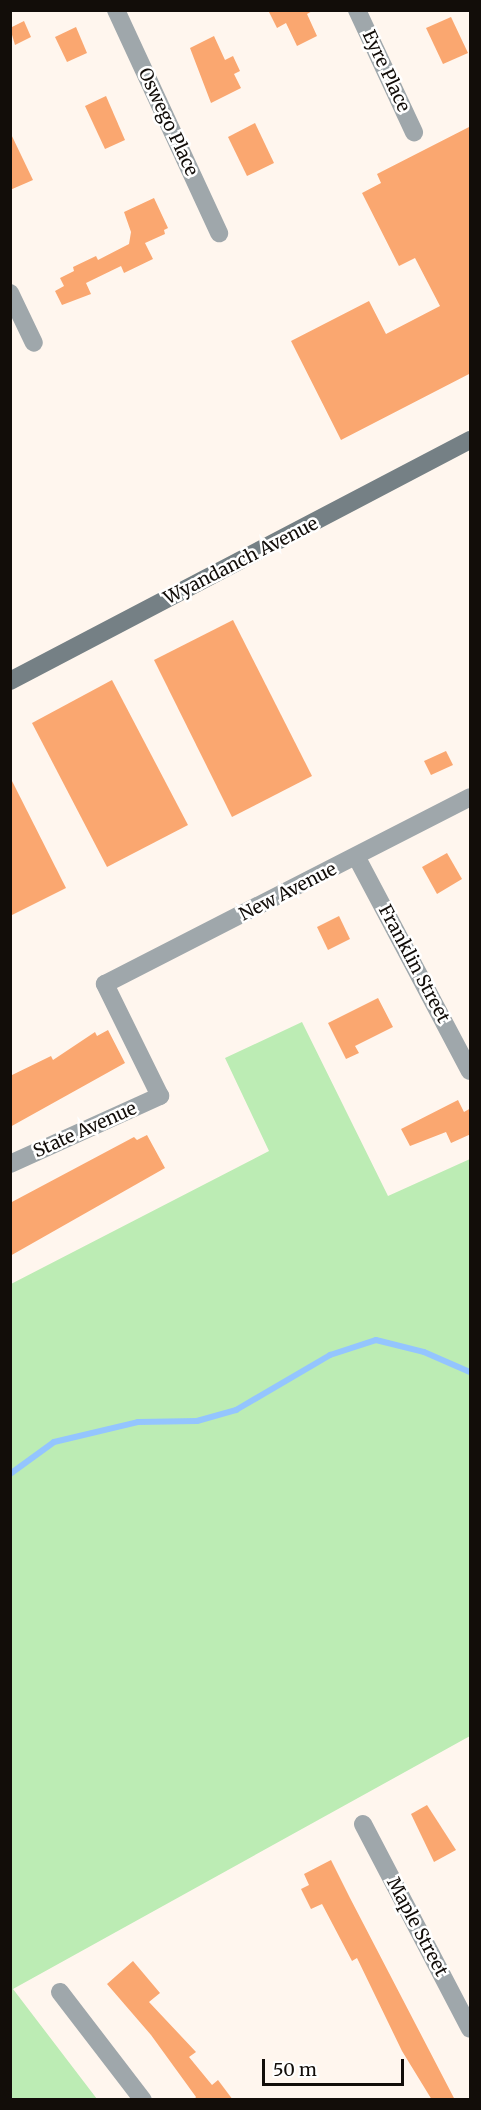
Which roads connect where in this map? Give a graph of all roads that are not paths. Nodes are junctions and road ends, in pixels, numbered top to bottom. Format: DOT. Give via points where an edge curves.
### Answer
graph roads {
  1 [pos="116,10"];
  2 [pos="357,10"];
  3 [pos="414,132"];
  4 [pos="219,233"];
  5 [pos="10,292"];
  6 [pos="34,343"];
  7 [pos="471,440"];
  8 [pos="10,681"];
  9 [pos="471,797"];
  10 [pos="357,858"];
  11 [pos="465,1048"];
  12 [pos="471,1071"];
  13 [pos="160,1096"];
  14 [pos="10,1164"];
  15 [pos="363,1824"];
  16 [pos="60,1992"];
  17 [pos="471,2029"];
  18 [pos="144,2100"];
  1 -- 4 [label="street, Oswego Place"];
  2 -- 3 [label="street, Eyre Place"];
  5 -- 6 [label="street"];
  7 -- 8 [label="street, Wyandanch Avenue"];
  9 -- 10 [label="street, New Avenue"];
  10 -- 11 [label="street, Franklin Street"];
  10 -- 13 [label="street, New Avenue" via="105,984"];
  11 -- 12 [label="street, Franklin Street"];
  13 -- 14 [label="street, State Avenue"];
  15 -- 17 [label="street, Maple Street"];
  16 -- 18 [label="street"];
}
